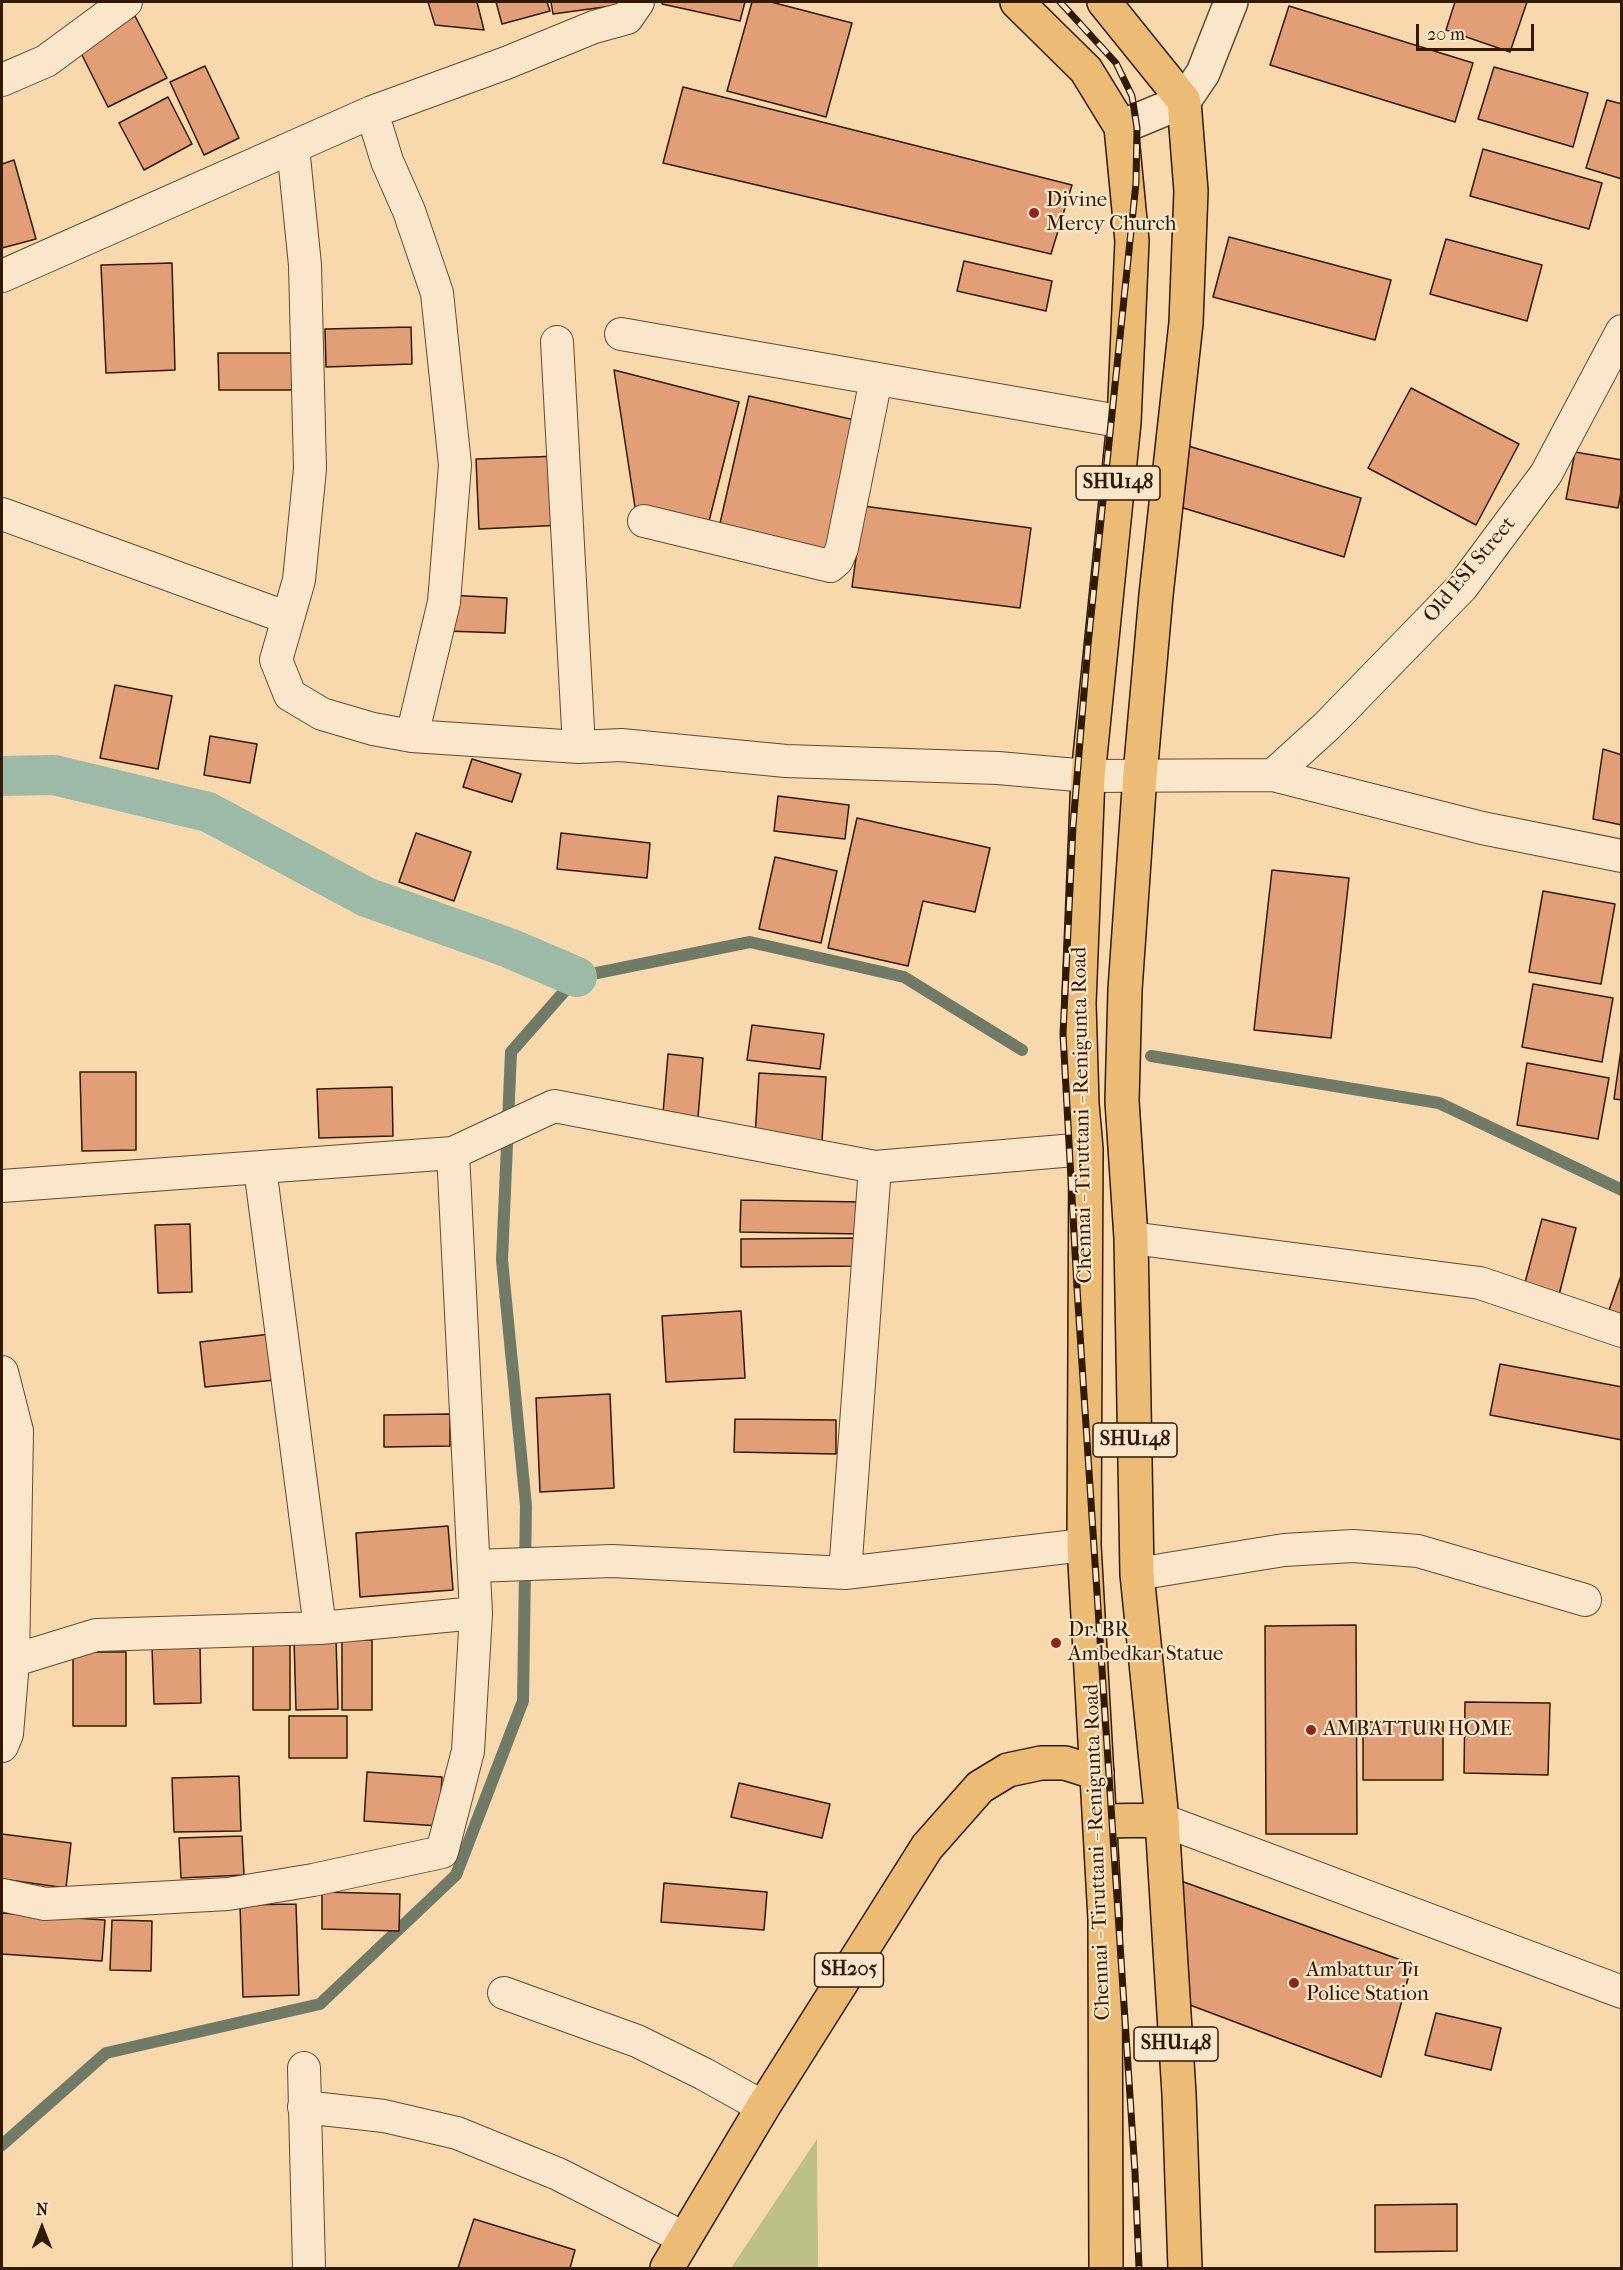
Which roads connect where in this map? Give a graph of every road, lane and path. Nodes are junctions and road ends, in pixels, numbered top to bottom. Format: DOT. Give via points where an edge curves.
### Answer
graph roads {
  1 [pos="126,2"];
  2 [pos="638,2"];
  3 [pos="1104,2"];
  4 [pos="1232,2"];
  5 [pos="1015,4"];
  6 [pos="2,80"];
  7 [pos="1184,101"];
  8 [pos="372,111"];
  9 [pos="1121,126"];
  10 [pos="293,147"];
  11 [pos="2,276"];
  12 [pos="1621,333"];
  13 [pos="621,334"];
  14 [pos="557,342"];
  15 [pos="876,379"];
  16 [pos="1124,422"];
  17 [pos="2,514"];
  18 [pos="644,521"];
  19 [pos="288,618"];
  20 [pos="412,736"];
  21 [pos="579,747"];
  22 [pos="1140,775"];
  23 [pos="1273,775"];
  24 [pos="1088,776"];
  25 [pos="1622,856"];
  26 [pos="1086,1149"];
  27 [pos="453,1153"];
  28 [pos="875,1167"];
  29 [pos="260,1168"];
  30 [pos="2,1186"];
  31 [pos="1131,1238"];
  32 [pos="1622,1331"];
  33 [pos="2,1372"];
  34 [pos="1084,1545"];
  35 [pos="474,1566"];
  36 [pos="845,1573"];
  37 [pos="1137,1574"];
  38 [pos="1585,1600"];
  39 [pos="476,1613"];
  40 [pos="320,1628"];
  41 [pos="7,1663"];
  42 [pos="2,1746"];
  43 [pos="1097,1773"];
  44 [pos="1162,1820"];
  45 [pos="1100,1821"];
  46 [pos="2,1895"];
  47 [pos="1622,1992"];
  48 [pos="504,1993"];
  49 [pos="304,2068"];
  50 [pos="304,2107"];
  51 [pos="763,2107"];
  52 [pos="684,2238"];
  53 [pos="309,2268"];
  54 [pos="667,2268"];
  55 [pos="1106,2268"];
  56 [pos="1185,2268"];
  1 -- 6 [label="street" via="46,61"];
  2 -- 8 [label="street" via="627,18"];
  3 -- 7 [label="main road"];
  4 -- 7 [label="street" via="1203,73"];
  5 -- 9 [label="main road, Chennai - Tiruttani - Renigunta Road / SHU148" via="1086,70"];
  7 -- 9 [label="street"];
  7 -- 22 [label="main road, Chennai - Tiruttani - Renigunta Road / SHU148" via="1191,191 1186,323"];
  8 -- 10 [label="street"];
  8 -- 20 [label="street" via="437,293 454,465 444,602"];
  9 -- 16 [label="main road, Chennai - Tiruttani - Renigunta Road / SHU148" via="1132,241"];
  10 -- 11 [label="street"];
  10 -- 19 [label="street" via="305,265 310,469 299,580"];
  12 -- 23 [label="street, Old ESI Street" via="1546,474 1462,586 1327,726"];
  13 -- 15 [label="street"];
  14 -- 21 [label="street"];
  15 -- 16 [label="street"];
  15 -- 18 [label="street" via="842,548 830,566"];
  16 -- 24 [label="main road, Chennai - Tiruttani - Renigunta Road / SHU148"];
  17 -- 19 [label="street"];
  19 -- 20 [label="street" via="276,660 290,695 322,714"];
  20 -- 21 [label="street"];
  21 -- 24 [label="street" via="621,745 786,761 998,768"];
  22 -- 23 [label="street"];
  22 -- 24 [label="street"];
  22 -- 31 [label="main road, Chennai - Tiruttani - Renigunta Road / SHU148" via="1125,990 1122,1101"];
  23 -- 25 [label="street" via="1482,828"];
  24 -- 26 [label="main road, Chennai - Tiruttani - Renigunta Road / SHU148" via="1078,1003"];
  26 -- 28 [label="street"];
  26 -- 34 [label="main road, Chennai - Tiruttani - Renigunta Road / SHU148"];
  27 -- 28 [label="street" via="554,1106"];
  27 -- 29 [label="street"];
  27 -- 35 [label="street"];
  28 -- 36 [label="street"];
  29 -- 30 [label="street"];
  29 -- 40 [label="street"];
  31 -- 32 [label="street" via="1480,1283"];
  31 -- 37 [label="main road, Chennai - Tiruttani - Renigunta Road / SHU148"];
  33 -- 41 [label="street" via="17,1431"];
  34 -- 36 [label="street"];
  34 -- 43 [label="main road, Chennai - Tiruttani - Renigunta Road / SHU148"];
  35 -- 36 [label="street" via="612,1561"];
  35 -- 39 [label="street"];
  37 -- 38 [label="street" via="1284,1550 1353,1546 1418,1551"];
  37 -- 44 [label="main road, Chennai - Tiruttani - Renigunta Road / SHU148"];
  39 -- 40 [label="street"];
  39 -- 46 [label="street" via="468,1751 442,1852 228,1894 45,1904"];
  40 -- 41 [label="street" via="96,1635"];
  41 -- 42 [label="street" via="7,1734"];
  43 -- 45 [label="main road, Chennai - Tiruttani - Renigunta Road / SHU148"];
  43 -- 51 [label="main road, SH205" via="1065,1763 1041,1763 1008,1770 980,1787 927,1847"];
  44 -- 45 [label="main road"];
  44 -- 47 [label="street"];
  44 -- 56 [label="main road, Chennai - Tiruttani - Renigunta Road / SHU148"];
  45 -- 55 [label="main road, Chennai - Tiruttani - Renigunta Road / SHU148" via="1105,1919"];
  48 -- 51 [label="street" via="637,2042"];
  49 -- 50 [label="street"];
  50 -- 52 [label="street" via="384,2116 457,2133 558,2174"];
  50 -- 53 [label="street"];
  51 -- 52 [label="main road, SH205"];
  52 -- 54 [label="main road, SH205"];
}
